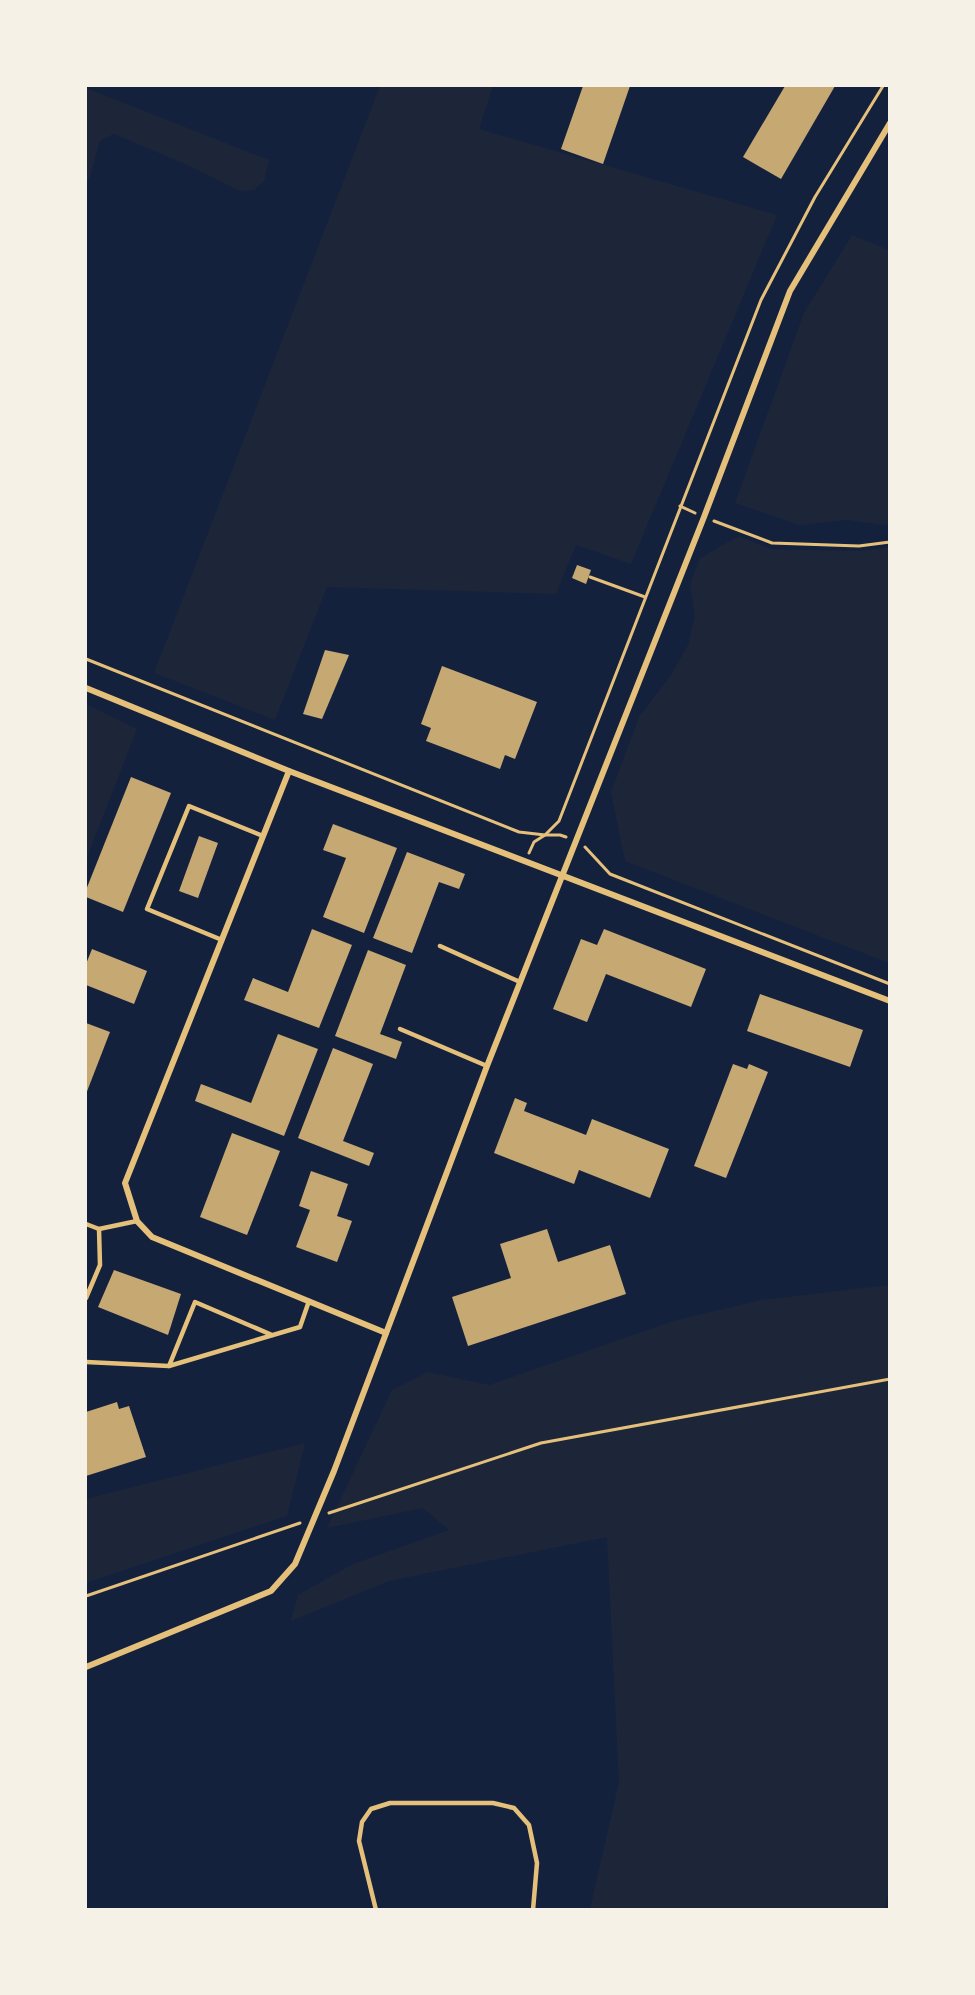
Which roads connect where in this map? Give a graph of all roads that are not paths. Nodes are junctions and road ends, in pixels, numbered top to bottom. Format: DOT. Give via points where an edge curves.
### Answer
graph roads {
  1 [pos="890,123"];
  2 [pos="86,688"];
  3 [pos="289,771"];
  4 [pos="263,836"];
  5 [pos="562,874"];
  6 [pos="222,940"];
  7 [pos="440,946"];
  8 [pos="520,982"];
  9 [pos="890,1001"];
  10 [pos="400,1029"];
  11 [pos="487,1066"];
  12 [pos="137,1221"];
  13 [pos="86,1224"];
  14 [pos="99,1229"];
  15 [pos="86,1298"];
  16 [pos="309,1301"];
  17 [pos="386,1333"];
  18 [pos="273,1335"];
  19 [pos="86,1362"];
  20 [pos="169,1366"];
  21 [pos="86,1667"];
  22 [pos="376,1910"];
  23 [pos="533,1910"];
  1 -- 5 [label="street" via="790,291"];
  2 -- 3 [label="street"];
  3 -- 4 [label="street"];
  3 -- 5 [label="street"];
  4 -- 6 [label="street"];
  4 -- 6 [label="lane" via="189,806 147,909"];
  5 -- 8 [label="street"];
  5 -- 9 [label="street"];
  6 -- 12 [label="street" via="125,1183"];
  7 -- 8 [label="lane"];
  8 -- 11 [label="street"];
  10 -- 11 [label="lane"];
  11 -- 17 [label="street"];
  12 -- 14 [label="lane"];
  12 -- 16 [label="street" via="152,1237"];
  13 -- 14 [label="lane"];
  14 -- 15 [label="lane" via="100,1265"];
  16 -- 17 [label="street"];
  16 -- 18 [label="lane" via="300,1327"];
  17 -- 21 [label="street" via="296,1564 271,1591"];
  18 -- 20 [label="lane"];
  18 -- 20 [label="lane" via="195,1302"];
  19 -- 20 [label="lane"];
  22 -- 23 [label="lane" via="359,1841 362,1821 371,1809 390,1803 493,1803 514,1808 529,1825 537,1863"];
}
